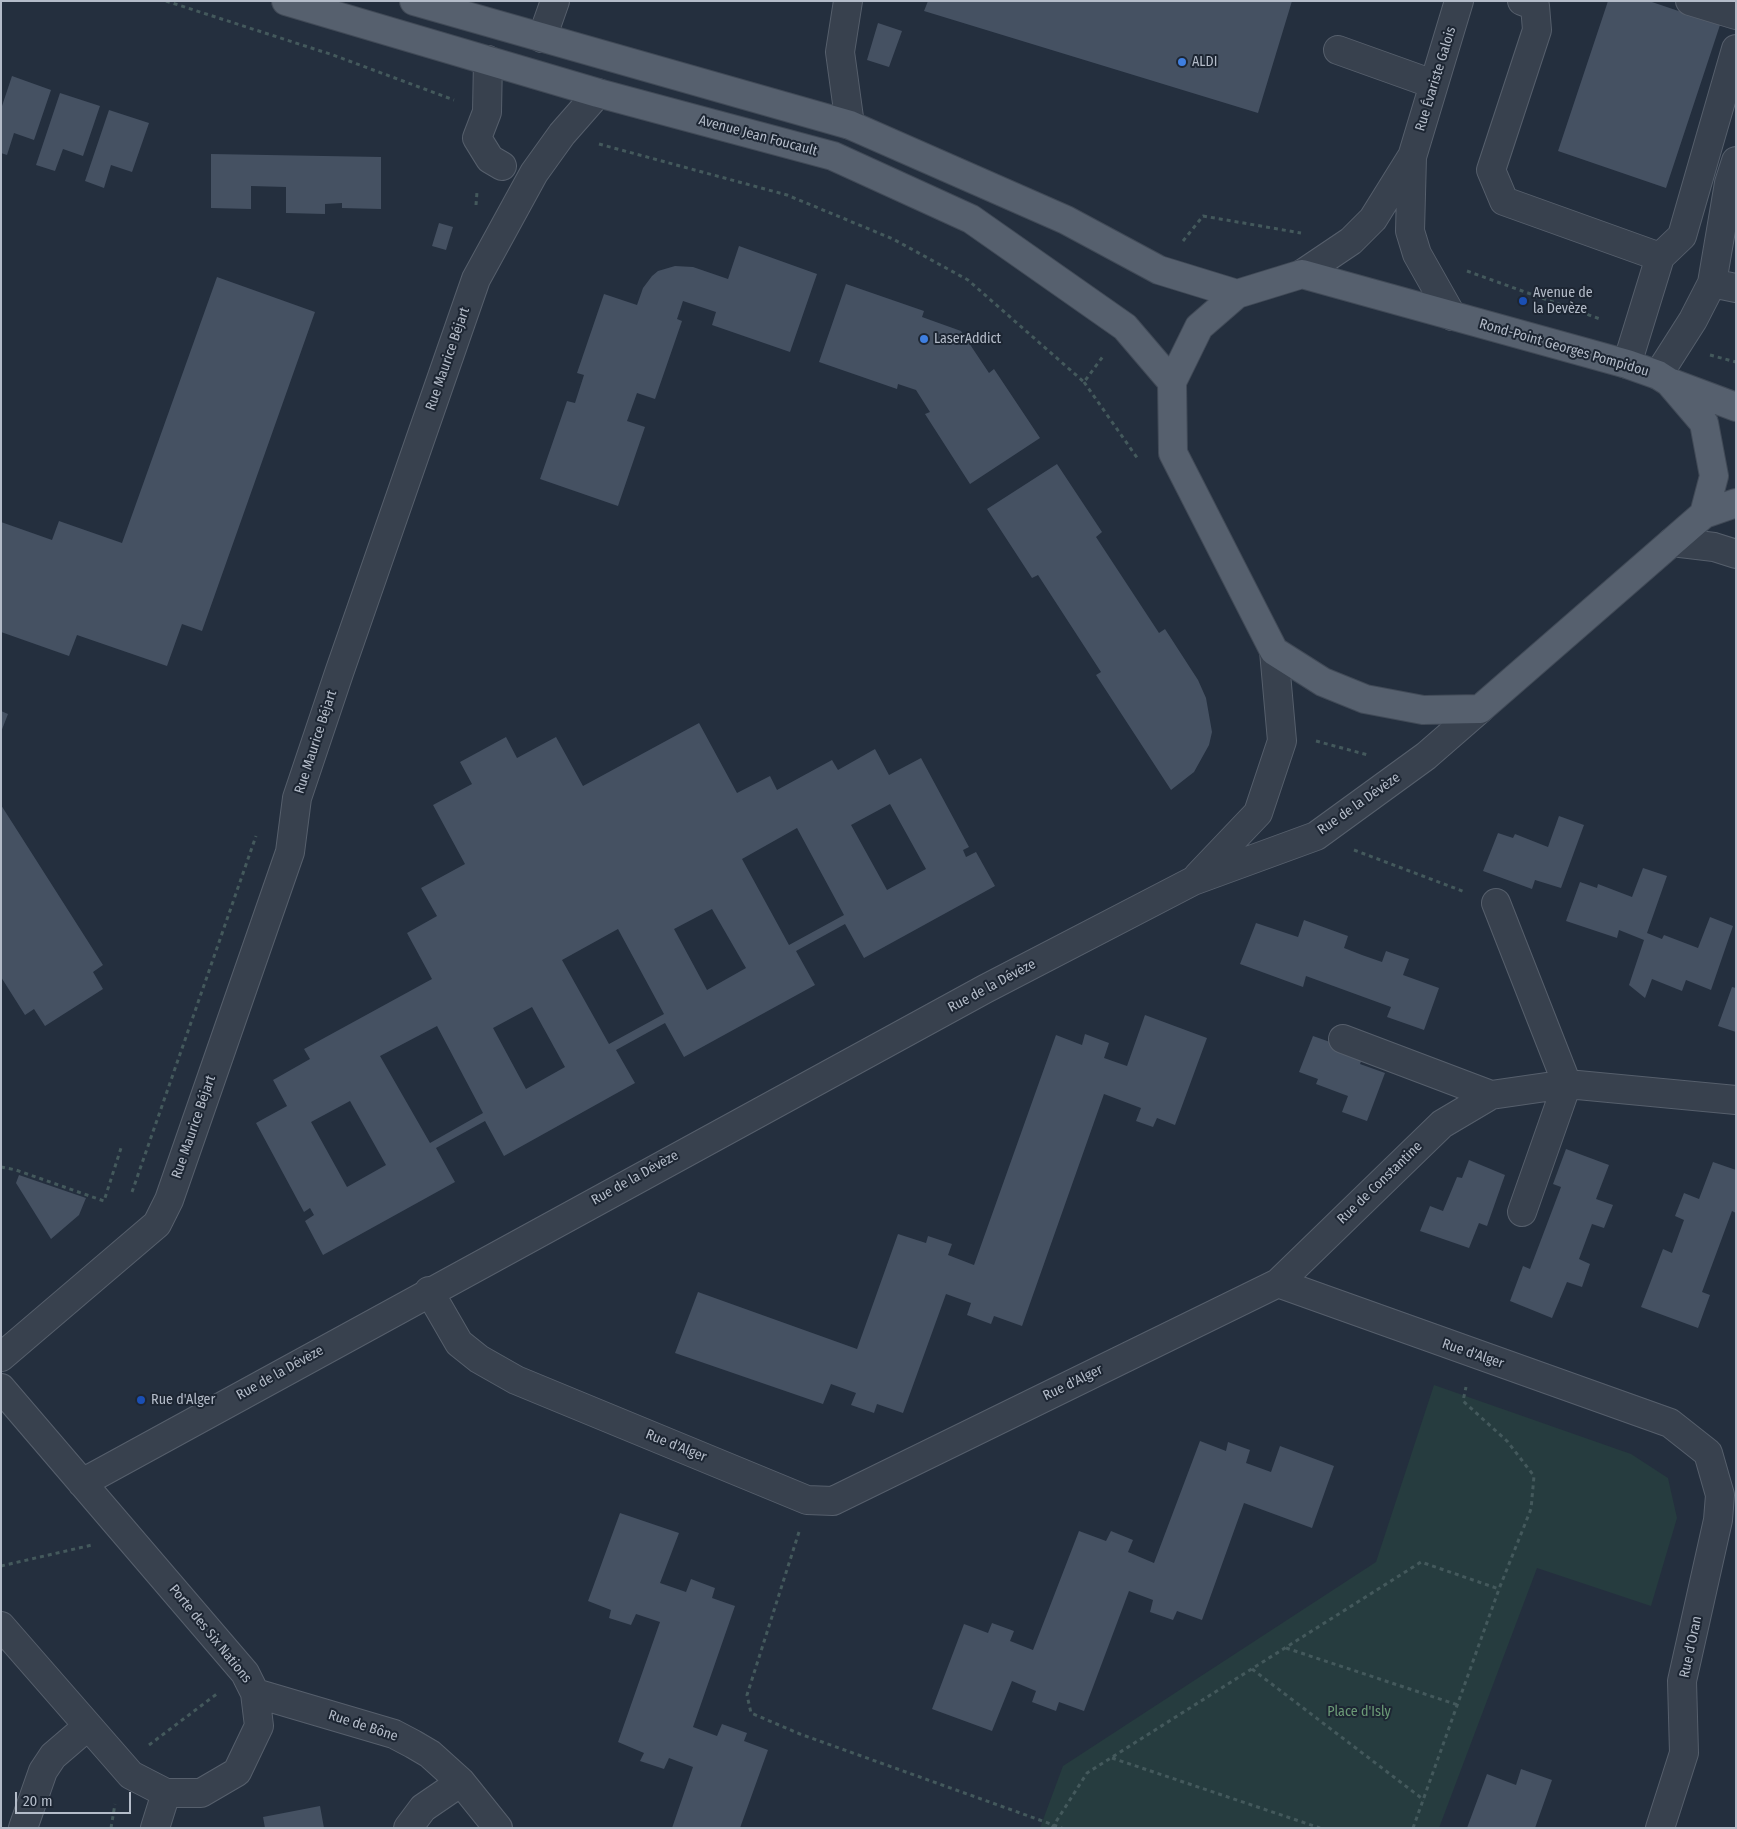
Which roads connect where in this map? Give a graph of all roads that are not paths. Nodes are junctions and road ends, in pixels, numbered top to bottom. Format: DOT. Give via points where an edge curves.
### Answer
graph roads {
  1 [pos="286,1"];
  2 [pos="414,1"];
  3 [pos="555,1"];
  4 [pos="848,1"];
  5 [pos="1460,1"];
  6 [pos="1690,1"];
  7 [pos="1533,3"];
  8 [pos="1736,15"];
  9 [pos="542,38"];
  10 [pos="1736,49"];
  11 [pos="1338,50"];
  12 [pos="488,60"];
  13 [pos="1433,84"];
  14 [pos="598,93"];
  15 [pos="850,125"];
  16 [pos="1412,157"];
  17 [pos="1736,161"];
  18 [pos="502,166"];
  19 [pos="1660,257"];
  20 [pos="1302,274"];
  21 [pos="1724,286"];
  22 [pos="1237,294"];
  23 [pos="1452,316"];
  24 [pos="1626,364"];
  25 [pos="1663,379"];
  26 [pos="1172,382"];
  27 [pos="1736,407"];
  28 [pos="1736,503"];
  29 [pos="1704,514"];
  30 [pos="1672,542"];
  31 [pos="1736,554"];
  32 [pos="1274,651"];
  33 [pos="1480,709"];
  34 [pos="1193,882"];
  35 [pos="1496,903"];
  36 [pos="1343,1039"];
  37 [pos="1567,1084"];
  38 [pos="1492,1095"];
  39 [pos="1736,1100"];
  40 [pos="1522,1212"];
  41 [pos="1278,1283"];
  42 [pos="429,1291"];
  43 [pos="1,1357"];
  44 [pos="1,1388"];
  45 [pos="82,1483"];
  46 [pos="1728,1500"];
  47 [pos="1,1626"];
  48 [pos="250,1683"];
  49 [pos="88,1726"];
  50 [pos="461,1782"];
  51 [pos="166,1793"];
  52 [pos="23,1828"];
  53 [pos="155,1828"];
  54 [pos="408,1828"];
  55 [pos="498,1828"];
  56 [pos="1660,1828"];
  1 -- 12 [label="main road, Avenue Jean Foucault"];
  2 -- 9 [label="main road"];
  3 -- 9 [label="street"];
  4 -- 15 [label="street" via="840,52"];
  5 -- 13 [label="street, Rue Évariste Galois"];
  6 -- 8 [label="street"];
  7 -- 19 [label="street" via="1537,30 1491,170 1504,201"];
  9 -- 15 [label="main road"];
  10 -- 19 [label="street" via="1682,236"];
  11 -- 13 [label="street"];
  12 -- 14 [label="main road, Avenue Jean Foucault"];
  12 -- 18 [label="street" via="487,112 478,138 490,159"];
  13 -- 16 [label="street, Rue Évariste Galois"];
  14 -- 26 [label="main road, Avenue Jean Foucault" via="832,156 971,219 1125,327"];
  14 -- 43 [label="street, Rue Maurice Béjart" via="534,173 476,279 339,673 298,798 290,852 169,1200 157,1224"];
  15 -- 22 [label="main road" via="1066,220 1159,270"];
  16 -- 20 [label="street, Rue Évariste Galois" via="1373,220 1351,241"];
  16 -- 23 [label="street, Rue Évariste Galois" via="1410,231 1417,254"];
  17 -- 21 [label="street" via="1729,183"];
  19 -- 24 [label="street"];
  20 -- 22 [label="main road"];
  20 -- 23 [label="main road, Rond-Point Georges Pompidou"];
  21 -- 25 [label="street" via="1693,320"];
  22 -- 26 [label="main road" via="1199,327"];
  23 -- 24 [label="main road, Rond-Point Georges Pompidou"];
  24 -- 25 [label="main road, Rond-Point Georges Pompidou"];
  25 -- 27 [label="main road"];
  25 -- 29 [label="main road, Rond-Point Georges Pompidou" via="1704,422 1714,476"];
  26 -- 32 [label="main road" via="1173,453"];
  28 -- 29 [label="main road"];
  29 -- 30 [label="main road"];
  30 -- 31 [label="street" via="1714,547"];
  30 -- 33 [label="main road"];
  32 -- 33 [label="main road" via="1323,682 1365,699 1423,710"];
  32 -- 34 [label="street, Rue de la Dévèze" via="1282,741 1258,812"];
  33 -- 34 [label="street, Rue de la Dévèze" via="1426,756 1316,836"];
  34 -- 42 [label="street, Rue de la Dévèze" via="985,989"];
  35 -- 37 [label="street"];
  36 -- 38 [label="street, Rue de Constantine"];
  37 -- 38 [label="street, Rue de Constantine"];
  37 -- 39 [label="street, Rue de Constantine"];
  37 -- 40 [label="street"];
  38 -- 41 [label="street, Rue de Constantine" via="1442,1124"];
  41 -- 42 [label="street, Rue d'Alger" via="833,1501 807,1500 516,1380 486,1364 458,1343"];
  41 -- 46 [label="street, Rue d'Alger" via="1670,1422 1708,1453"];
  42 -- 45 [label="street, Rue de la Dévèze"];
  44 -- 45 [label="street, Porte des Six Nations"];
  45 -- 48 [label="street, Porte des Six Nations"];
  46 -- 56 [label="street, Rue d'Oran" via="1718,1520 1682,1681 1684,1754"];
  47 -- 49 [label="street, Porte des Six Nations"];
  48 -- 50 [label="street, Rue de Bône" via="394,1734 430,1754"];
  48 -- 51 [label="street, Porte des Six Nations" via="259,1726 238,1772 201,1793"];
  49 -- 51 [label="street, Porte des Six Nations" via="131,1775"];
  49 -- 52 [label="street" via="53,1756 43,1770"];
  50 -- 54 [label="street" via="423,1808"];
  50 -- 55 [label="street, Rue de Bône"];
  51 -- 53 [label="street"];
}
